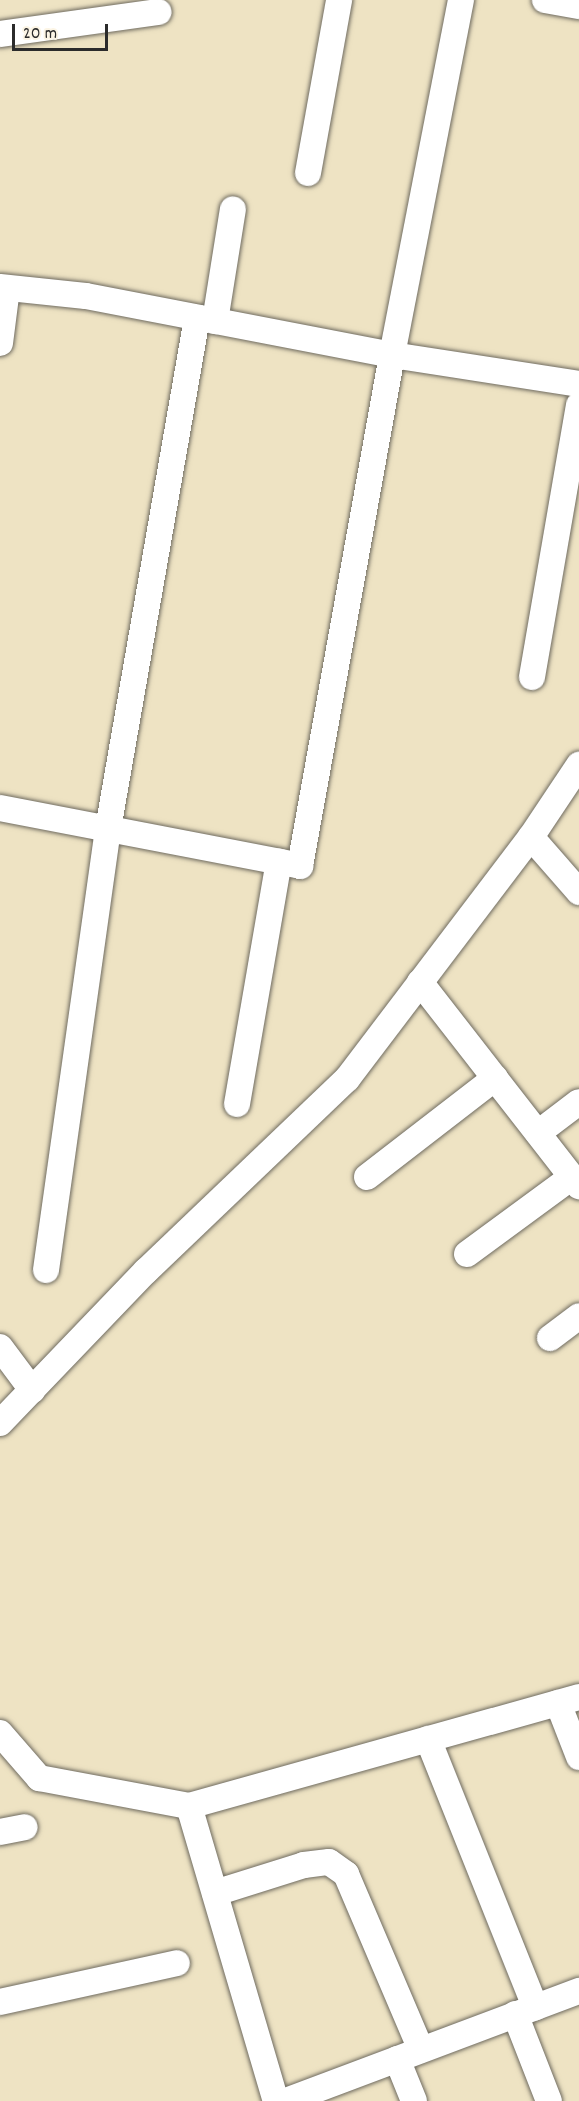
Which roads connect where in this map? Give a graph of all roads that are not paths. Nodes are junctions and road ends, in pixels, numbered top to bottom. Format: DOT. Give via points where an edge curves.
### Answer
graph roads {
  1 [pos="339,0"];
  2 [pos="461,0"];
  3 [pos="545,0"];
  4 [pos="579,6"];
  5 [pos="158,12"];
  6 [pos="0,34"];
  7 [pos="308,173"];
  8 [pos="233,209"];
  9 [pos="4,288"];
  10 [pos="206,319"];
  11 [pos="0,343"];
  12 [pos="392,355"];
  13 [pos="579,384"];
  14 [pos="579,405"];
  15 [pos="532,677"];
  16 [pos="579,765"];
  17 [pos="0,808"];
  18 [pos="108,829"];
  19 [pos="531,837"];
  20 [pos="279,862"];
  21 [pos="579,892"];
  22 [pos="420,982"];
  23 [pos="495,1078"];
  24 [pos="579,1102"];
  25 [pos="237,1104"];
  26 [pos="538,1133"];
  27 [pos="367,1177"];
  28 [pos="576,1181"];
  29 [pos="467,1254"];
  30 [pos="46,1270"];
  31 [pos="579,1316"];
  32 [pos="550,1338"];
  33 [pos="0,1347"];
  34 [pos="32,1390"];
  35 [pos="0,1423"];
  36 [pos="568,1700"];
  37 [pos="0,1733"];
  38 [pos="428,1739"];
  39 [pos="579,1757"];
  40 [pos="189,1806"];
  41 [pos="25,1827"];
  42 [pos="0,1832"];
  43 [pos="214,1893"];
  44 [pos="177,1963"];
  45 [pos="579,1991"];
  46 [pos="0,2002"];
  47 [pos="525,2011"];
  48 [pos="422,2050"];
  49 [pos="397,2059"];
  50 [pos="276,2101"];
  51 [pos="286,2101"];
  52 [pos="414,2101"];
  53 [pos="549,2101"];
  1 -- 7 [label="street"];
  2 -- 12 [label="street"];
  3 -- 4 [label="street"];
  5 -- 6 [label="street"];
  8 -- 10 [label="street"];
  9 -- 10 [label="street" via="86,296"];
  9 -- 11 [label="street"];
  10 -- 12 [label="street"];
  10 -- 18 [label="street"];
  12 -- 13 [label="street"];
  12 -- 20 [label="street" via="300,866"];
  14 -- 15 [label="street"];
  16 -- 19 [label="street"];
  17 -- 18 [label="street"];
  18 -- 20 [label="street"];
  18 -- 30 [label="street"];
  19 -- 21 [label="street"];
  19 -- 22 [label="street"];
  20 -- 25 [label="street"];
  22 -- 23 [label="street"];
  22 -- 34 [label="street" via="347,1079 146,1271"];
  23 -- 26 [label="street"];
  23 -- 27 [label="street"];
  24 -- 26 [label="street"];
  26 -- 28 [label="street"];
  28 -- 29 [label="street"];
  31 -- 32 [label="street"];
  33 -- 34 [label="street"];
  34 -- 35 [label="street"];
  36 -- 38 [label="street"];
  36 -- 39 [label="street"];
  37 -- 40 [label="street" via="39,1778"];
  38 -- 40 [label="street"];
  38 -- 47 [label="street"];
  40 -- 43 [label="street"];
  41 -- 42 [label="street"];
  43 -- 48 [label="street" via="304,1865 329,1862 346,1874"];
  43 -- 50 [label="street"];
  44 -- 46 [label="street"];
  45 -- 47 [label="street"];
  47 -- 48 [label="street"];
  47 -- 53 [label="street"];
  48 -- 49 [label="street"];
  49 -- 51 [label="street"];
  49 -- 52 [label="street"];
}
